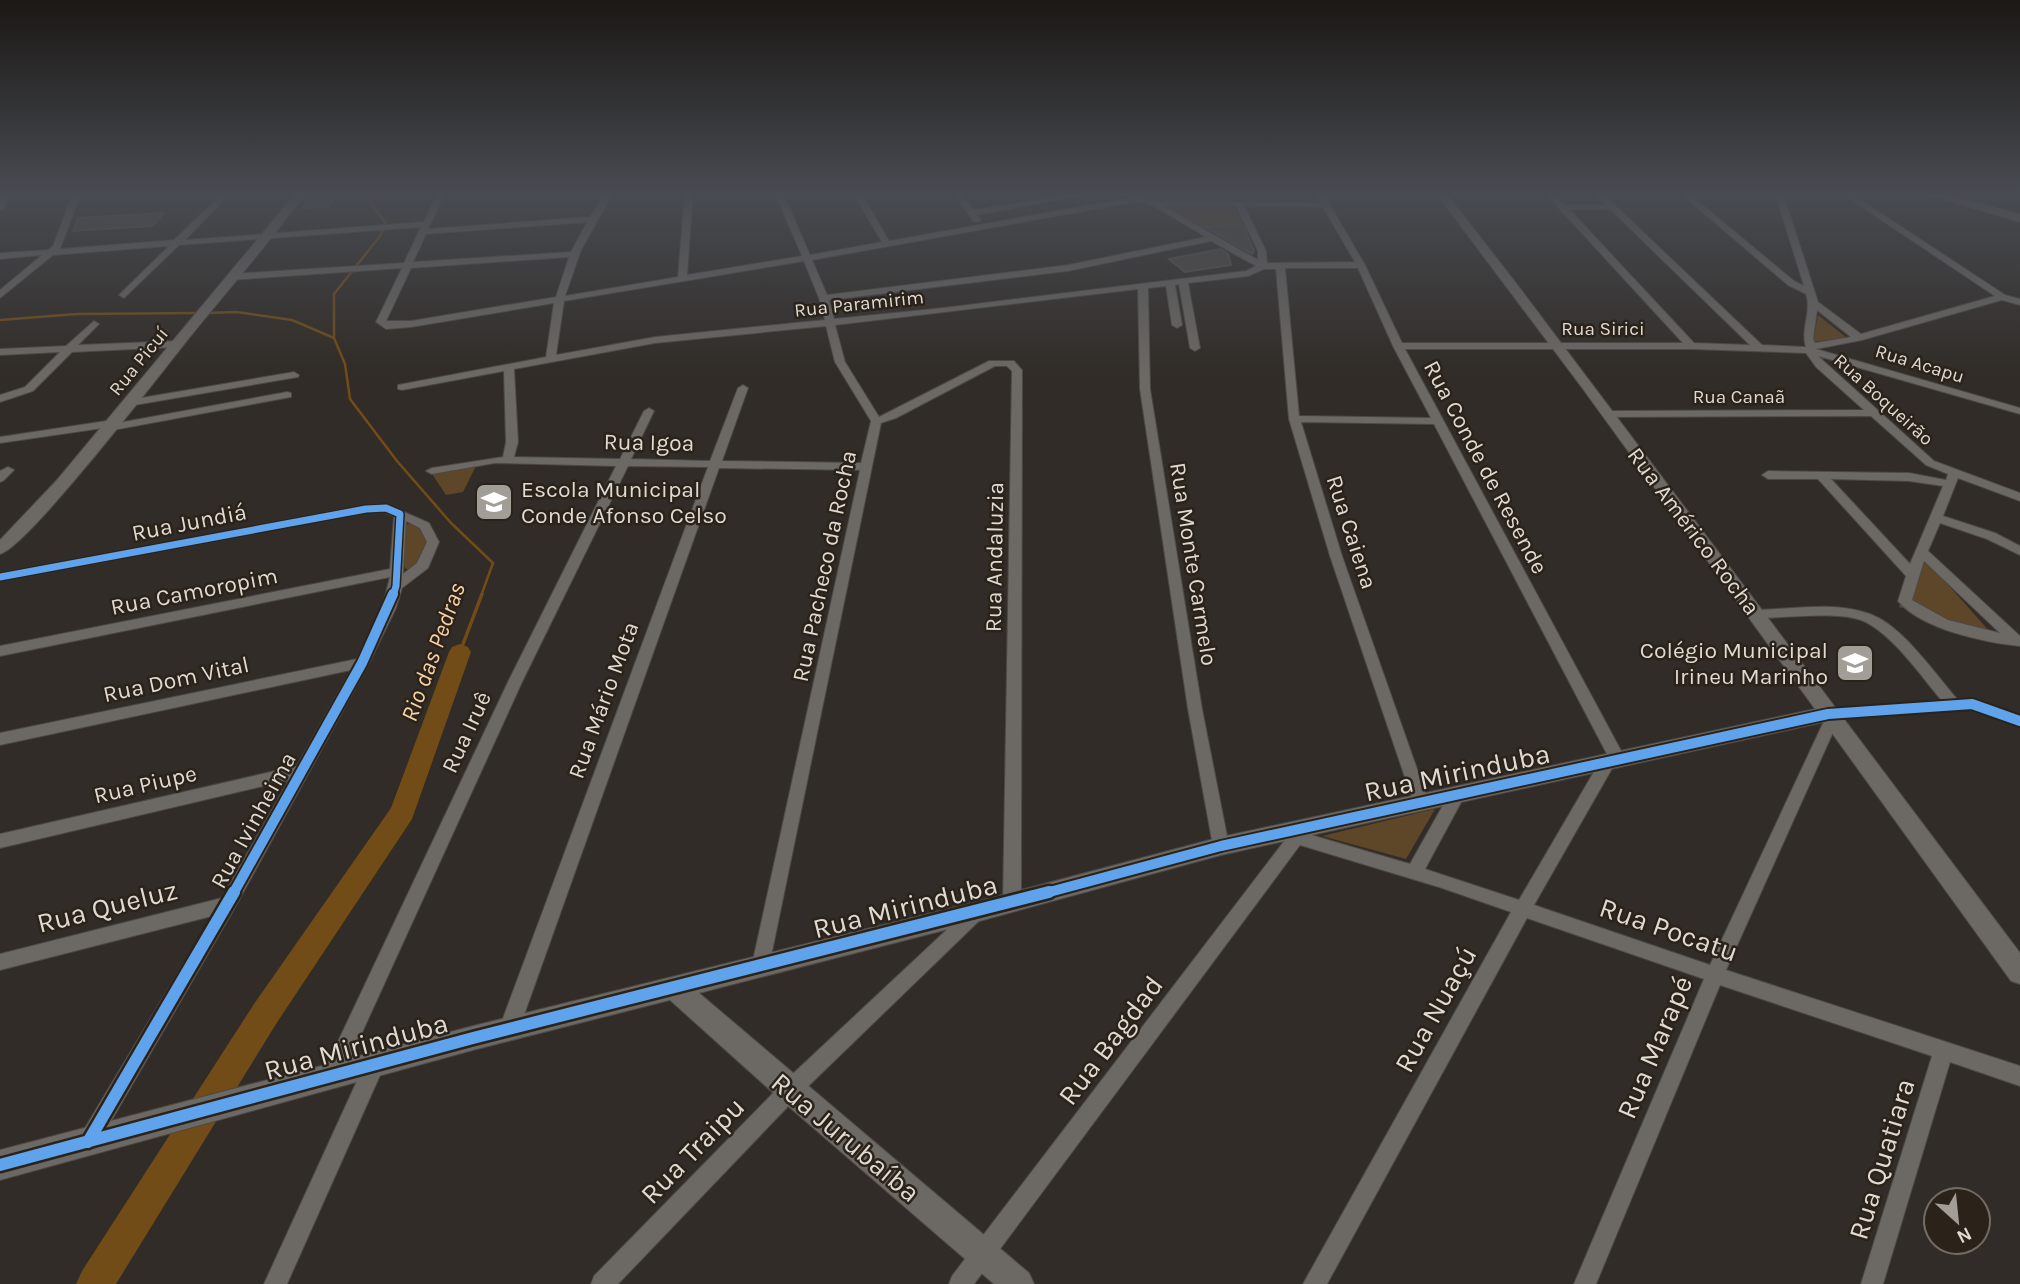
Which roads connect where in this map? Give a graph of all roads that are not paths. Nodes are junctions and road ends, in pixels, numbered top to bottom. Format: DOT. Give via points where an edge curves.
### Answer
graph roads {
  1 [pos="52,253"];
  2 [pos="165,253"];
  3 [pos="251,253"];
  4 [pos="414,253"];
  5 [pos="684,253"];
  6 [pos="805,253"];
  7 [pos="836,253"];
  8 [pos="1138,253"];
  9 [pos="1239,253"];
  10 [pos="1262,253"];
  11 [pos="1354,253"];
  12 [pos="1486,253"];
  13 [pos="1605,253"];
  14 [pos="1661,253"];
  15 [pos="1755,253"];
  16 [pos="1798,253"];
  17 [pos="1935,253"];
  18 [pos="574,254"];
  19 [pos="0,257"];
  20 [pos="807,258"];
  21 [pos="409,264"];
  22 [pos="1280,265"];
  23 [pos="1361,265"];
  24 [pos="1263,266"];
  25 [pos="230,277"];
  26 [pos="682,279"];
  27 [pos="1183,282"];
  28 [pos="1170,284"];
  29 [pos="1143,287"];
  30 [pos="0,295"];
  31 [pos="124,295"];
  32 [pos="824,298"];
  33 [pos="1813,298"];
  34 [pos="2003,298"];
  35 [pos="562,299"];
  36 [pos="2020,302"];
  37 [pos="831,323"];
  38 [pos="94,324"];
  39 [pos="1177,325"];
  40 [pos="1859,338"];
  41 [pos="177,344"];
  42 [pos="1398,345"];
  43 [pos="1555,346"];
  44 [pos="1691,346"];
  45 [pos="1757,346"];
  46 [pos="1195,348"];
  47 [pos="1810,348"];
  48 [pos="68,349"];
  49 [pos="0,352"];
  50 [pos="551,358"];
  51 [pos="509,366"];
  52 [pos="294,375"];
  53 [pos="402,387"];
  54 [pos="743,388"];
  55 [pos="287,395"];
  56 [pos="0,399"];
  57 [pos="129,403"];
  58 [pos="649,411"];
  59 [pos="2020,411"];
  60 [pos="1872,413"];
  61 [pos="1607,414"];
  62 [pos="1294,419"];
  63 [pos="876,421"];
  64 [pos="1438,421"];
  65 [pos="111,425"];
  66 [pos="0,440"];
  67 [pos="508,460"];
  68 [pos="625,463"];
  69 [pos="716,464"];
  70 [pos="866,467"];
  71 [pos="432,471"];
  72 [pos="1768,475"];
  73 [pos="1821,475"];
  74 [pos="1952,479"];
  75 [pos="2020,497"];
  76 [pos="393,511"];
  77 [pos="1938,518"];
  78 [pos="0,549"];
  79 [pos="2020,551"];
  80 [pos="1923,552"];
  81 [pos="1912,575"];
  82 [pos="0,577"];
  83 [pos="396,579"];
  84 [pos="1757,614"];
  85 [pos="2018,641"];
  86 [pos="0,651"];
  87 [pos="362,663"];
  88 [pos="1953,704"];
  89 [pos="1830,717"];
  90 [pos="2020,721"];
  91 [pos="0,739"];
  92 [pos="1613,761"];
  93 [pos="301,771"];
  94 [pos="1457,796"];
  95 [pos="1421,803"];
  96 [pos="1301,833"];
  97 [pos="0,841"];
  98 [pos="1221,846"];
  99 [pos="1415,872"];
  100 [pos="1012,902"];
  101 [pos="228,904"];
  102 [pos="1523,908"];
  103 [pos="976,912"];
  104 [pos="0,962"];
  105 [pos="761,965"];
  106 [pos="2020,973"];
  107 [pos="1715,975"];
  108 [pos="677,989"];
  109 [pos="509,1029"];
  110 [pos="1944,1050"];
  111 [pos="375,1064"];
  112 [pos="332,1076"];
  113 [pos="2020,1076"];
  114 [pos="790,1090"];
  115 [pos="88,1142"];
  116 [pos="0,1165"];
  117 [pos="983,1254"];
  118 [pos="275,1284"];
  119 [pos="602,1284"];
  120 [pos="960,1284"];
  121 [pos="1018,1284"];
  122 [pos="1314,1284"];
  123 [pos="1585,1284"];
  124 [pos="1872,1284"];
  1 -- 19 [label="street"];
  1 -- 30 [label="street"];
  2 -- 31 [label="street"];
  3 -- 25 [label="street, Rua Picuí"];
  4 -- 21 [label="street"];
  5 -- 26 [label="street"];
  6 -- 20 [label="street"];
  7 -- 20 [label="street"];
  8 -- 32 [label="street" via="1045,272"];
  9 -- 24 [label="street"];
  10 -- 24 [label="street"];
  11 -- 23 [label="street, Rua Conde de Resende"];
  12 -- 43 [label="street, Rua Américo Rocha"];
  13 -- 44 [label="street"];
  14 -- 45 [label="street"];
  15 -- 33 [label="street"];
  16 -- 33 [label="street"];
  17 -- 34 [label="street"];
  18 -- 21 [label="street"];
  18 -- 35 [label="street"];
  20 -- 26 [label="street"];
  20 -- 32 [label="street"];
  21 -- 25 [label="street"];
  21 -- 35 [label="street" via="382,322 389,327"];
  22 -- 23 [label="street, Rua Paramirim"];
  22 -- 24 [label="street, Rua Paramirim"];
  22 -- 62 [label="street, Rua Caiena"];
  23 -- 42 [label="street, Rua Conde de Resende"];
  24 -- 27 [label="street, Rua Paramirim" via="1248,273"];
  25 -- 41 [label="street, Rua Picuí"];
  26 -- 35 [label="street"];
  27 -- 28 [label="street, Rua Paramirim"];
  27 -- 46 [label="street"];
  28 -- 29 [label="street, Rua Paramirim"];
  28 -- 39 [label="street"];
  29 -- 37 [label="street, Rua Paramirim"];
  29 -- 98 [label="street, Rua Monte Carmelo" via="1145,389"];
  32 -- 37 [label="street"];
  33 -- 40 [label="street"];
  33 -- 47 [label="street"];
  34 -- 36 [label="street"];
  34 -- 40 [label="street"];
  35 -- 50 [label="street" via="551,336"];
  37 -- 50 [label="street, Rua Paramirim" via="655,340"];
  37 -- 63 [label="street" via="840,362"];
  38 -- 48 [label="street"];
  40 -- 47 [label="street"];
  41 -- 48 [label="street"];
  41 -- 57 [label="street, Rua Picuí"];
  42 -- 43 [label="street, Rua Sirici"];
  42 -- 64 [label="street, Rua Conde de Resende"];
  43 -- 44 [label="street, Rua Sirici"];
  43 -- 61 [label="street, Rua Américo Rocha"];
  44 -- 45 [label="street, Rua Sirici"];
  45 -- 47 [label="street, Rua Sirici"];
  47 -- 59 [label="street, Rua Acapu"];
  47 -- 60 [label="street, Rua Boqueirão" via="1820,365"];
  48 -- 49 [label="street"];
  48 -- 56 [label="street" via="29,389"];
  50 -- 51 [label="street, Rua Paramirim"];
  51 -- 53 [label="street, Rua Paramirim"];
  51 -- 67 [label="street" via="512,442"];
  52 -- 57 [label="street"];
  54 -- 69 [label="street, Rua Mário Mota"];
  55 -- 65 [label="street"];
  57 -- 65 [label="street, Rua Picuí"];
  58 -- 68 [label="street, Rua Iruê"];
  60 -- 61 [label="street, Rua Canaã"];
  60 -- 74 [label="street, Rua Boqueirão"];
  61 -- 84 [label="street, Rua Américo Rocha"];
  62 -- 64 [label="street"];
  62 -- 95 [label="street, Rua Caiena"];
  63 -- 70 [label="street, Rua Pacheco da Rocha"];
  63 -- 100 [label="street, Rua Andaluzia" via="993,363 1010,363 1017,370"];
  64 -- 92 [label="street, Rua Conde de Resende"];
  65 -- 66 [label="street"];
  65 -- 78 [label="street, Rua Picuí" via="34,517"];
  67 -- 68 [label="street, Rua Igoa"];
  67 -- 71 [label="street, Rua Igoa"];
  68 -- 69 [label="street, Rua Igoa"];
  68 -- 112 [label="street, Rua Iruê" via="515,682"];
  69 -- 70 [label="street, Rua Igoa"];
  69 -- 109 [label="street, Rua Mário Mota"];
  70 -- 105 [label="street, Rua Pacheco da Rocha"];
  72 -- 73 [label="street"];
  73 -- 74 [label="street"];
  73 -- 81 [label="street"];
  74 -- 75 [label="street, Rua Boqueirão"];
  74 -- 77 [label="street"];
  76 -- 82 [label="street, Rua Jundiá" via="324,516"];
  76 -- 83 [label="street, Rua Ivinheima"];
  76 -- 83 [label="street" via="425,526 433,542 423,565"];
  77 -- 79 [label="street"];
  77 -- 80 [label="street"];
  80 -- 81 [label="street"];
  80 -- 85 [label="street"];
  81 -- 85 [label="street" via="1905,601 1916,611 1981,634"];
  83 -- 86 [label="street, Rua Camoropim"];
  83 -- 87 [label="street, Rua Ivinheima" via="389,608"];
  84 -- 88 [label="street" via="1865,617 1889,633"];
  84 -- 89 [label="street, Rua Américo Rocha"];
  87 -- 91 [label="street, Rua Dom Vital"];
  87 -- 93 [label="street, Rua Ivinheima"];
  88 -- 89 [label="street"];
  88 -- 90 [label="street" via="1972,704"];
  89 -- 92 [label="street, Rua Mirinduba"];
  89 -- 106 [label="street, Rua Américo Rocha"];
  89 -- 107 [label="street, Rua Marapé"];
  92 -- 94 [label="street, Rua Mirinduba"];
  92 -- 102 [label="street, Rua Nuaçú"];
  93 -- 97 [label="street, Rua Piupe"];
  93 -- 101 [label="street, Rua Ivinheima"];
  94 -- 95 [label="street, Rua Mirinduba"];
  94 -- 99 [label="street"];
  95 -- 96 [label="street, Rua Mirinduba"];
  96 -- 98 [label="street, Rua Mirinduba"];
  96 -- 99 [label="street, Rua Pocatu"];
  96 -- 117 [label="street, Rua Bagdad"];
  98 -- 100 [label="street, Rua Mirinduba"];
  99 -- 102 [label="street, Rua Pocatu"];
  100 -- 103 [label="street, Rua Mirinduba"];
  101 -- 104 [label="street, Rua Queluz"];
  101 -- 115 [label="street, Rua Ivinheima"];
  102 -- 107 [label="street, Rua Pocatu"];
  102 -- 122 [label="street, Rua Nuaçú"];
  103 -- 105 [label="street, Rua Mirinduba"];
  103 -- 114 [label="street, Rua Traipu"];
  105 -- 108 [label="street, Rua Mirinduba"];
  107 -- 110 [label="street, Rua Pocatu"];
  107 -- 123 [label="street, Rua Marapé"];
  108 -- 109 [label="street, Rua Mirinduba"];
  108 -- 114 [label="street, Rua Jurubaíba"];
  109 -- 111 [label="street, Rua Mirinduba"];
  110 -- 113 [label="street, Rua Pocatu"];
  110 -- 124 [label="street, Rua Quatiara"];
  111 -- 112 [label="street, Rua Mirinduba"];
  111 -- 118 [label="street"];
  112 -- 115 [label="street, Rua Mirinduba"];
  114 -- 117 [label="street, Rua Jurubaíba"];
  114 -- 119 [label="street, Rua Traipu"];
  115 -- 116 [label="street, Rua Mirinduba"];
  117 -- 120 [label="street, Rua Bagdad"];
  117 -- 121 [label="street, Rua Jurubaíba"];
}
